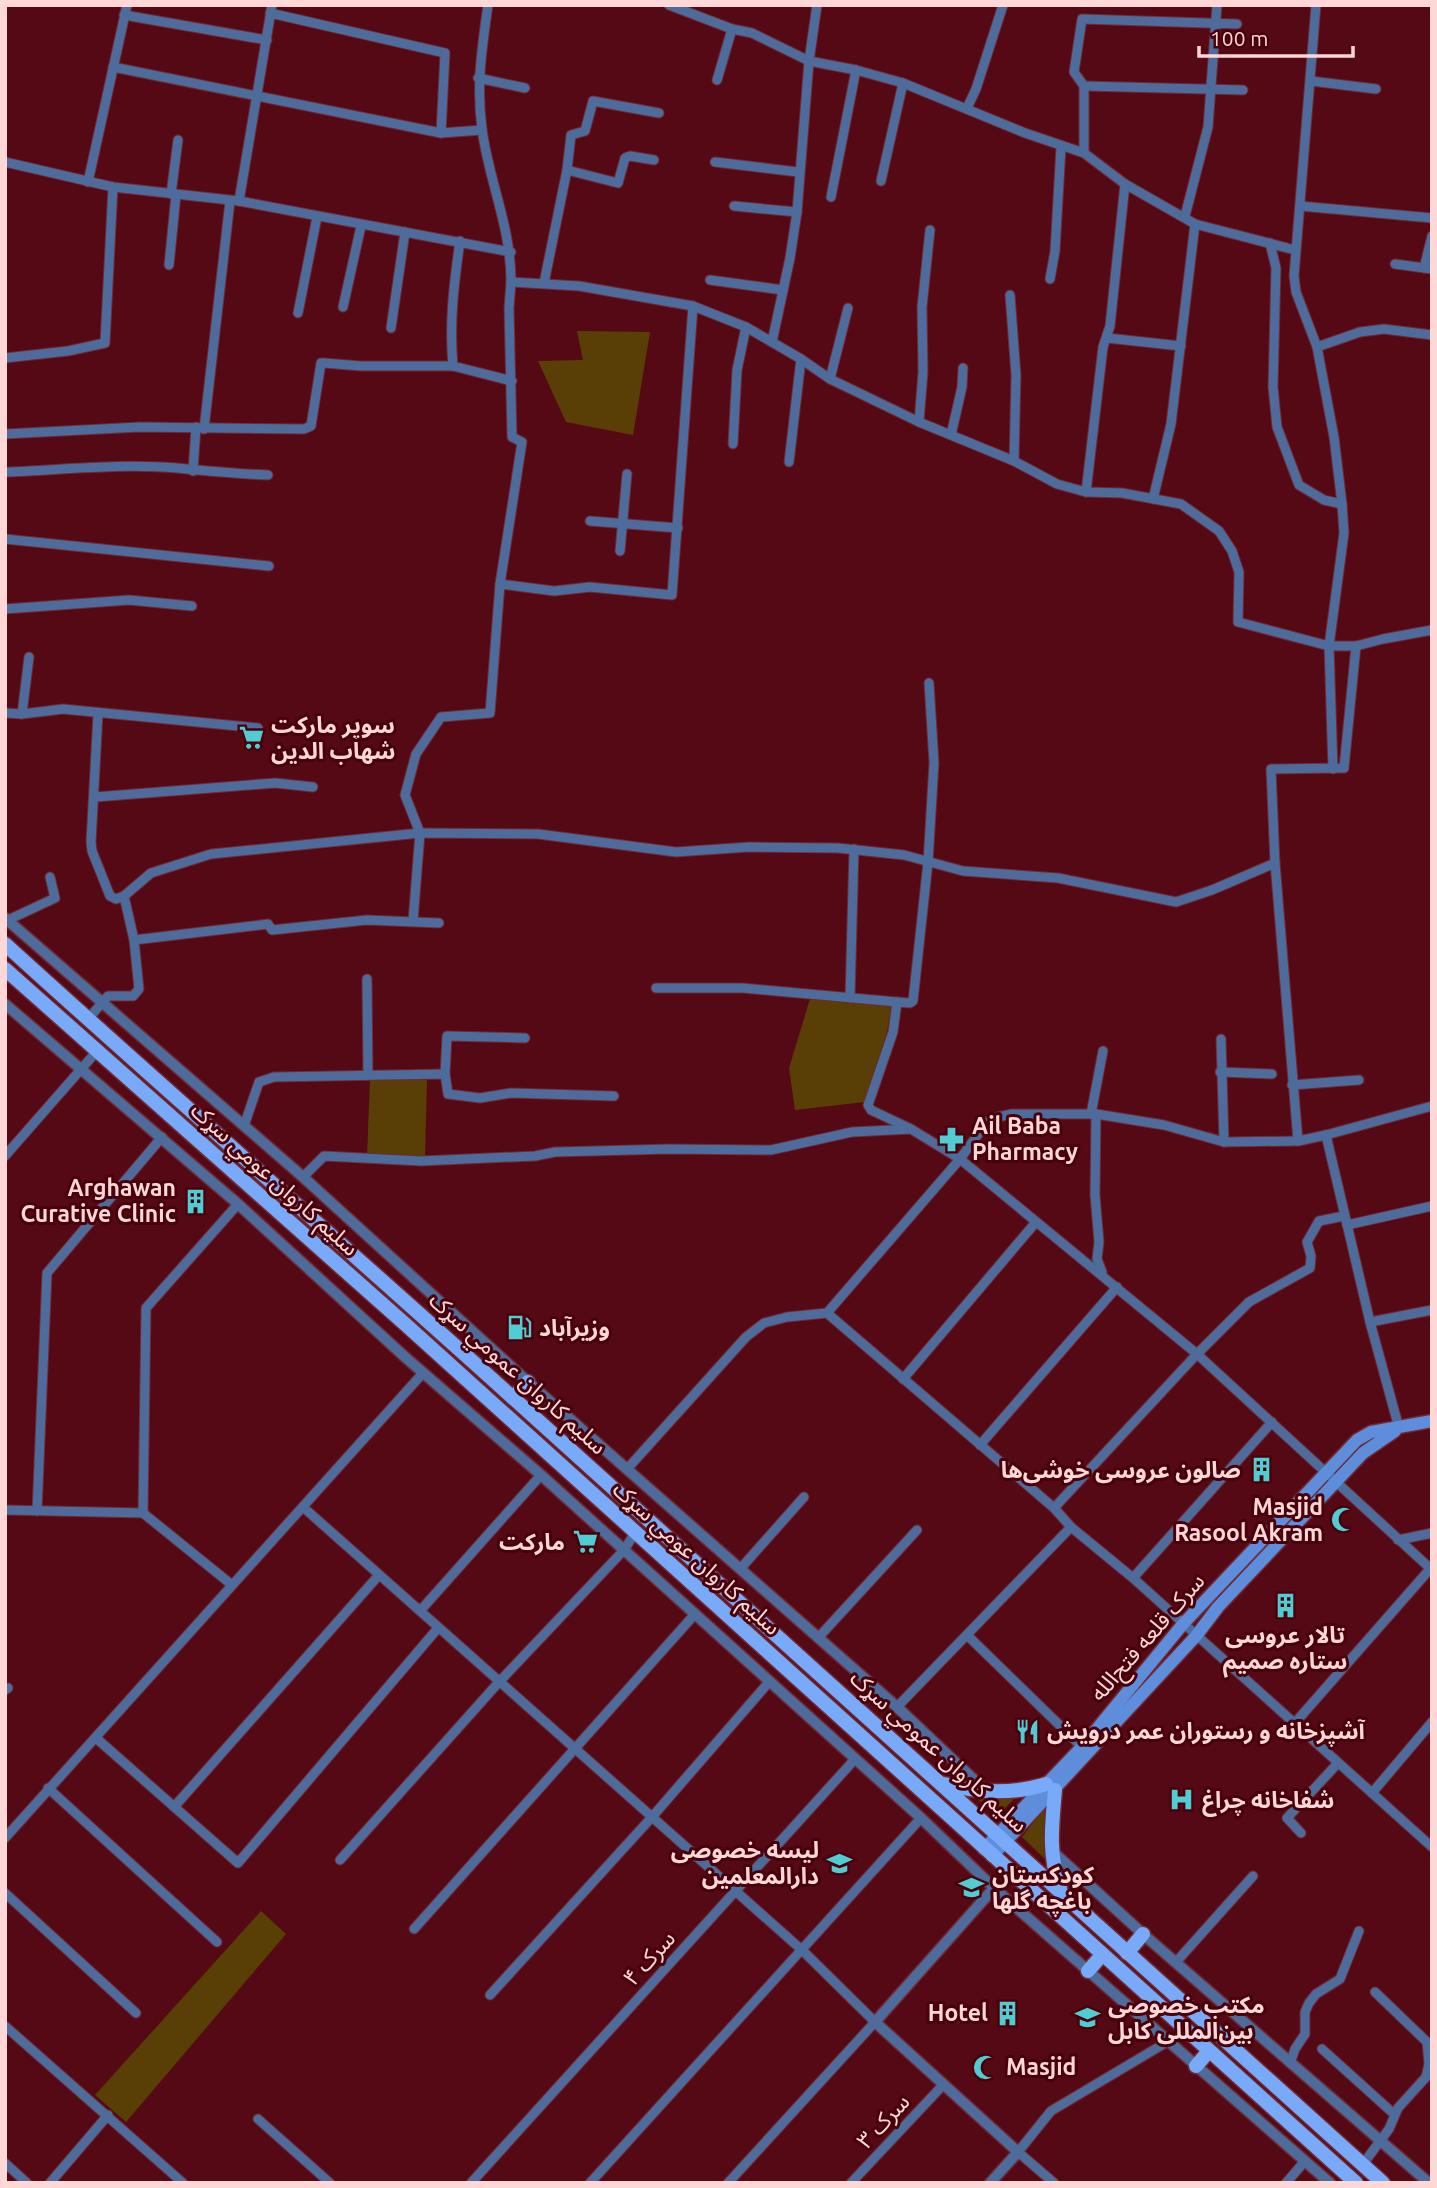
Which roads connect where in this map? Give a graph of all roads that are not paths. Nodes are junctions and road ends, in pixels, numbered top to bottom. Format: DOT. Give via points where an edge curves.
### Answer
graph roads {
  1 [pos="488,5"];
  2 [pos="669,5"];
  3 [pos="817,5"];
  4 [pos="1003,5"];
  5 [pos="1217,5"];
  6 [pos="1317,5"];
  7 [pos="271,9"];
  8 [pos="126,10"];
  9 [pos="1217,24"];
  10 [pos="1237,24"];
  11 [pos="732,29"];
  12 [pos="267,40"];
  13 [pos="809,61"];
  14 [pos="113,67"];
  15 [pos="856,70"];
  16 [pos="478,78"];
  17 [pos="718,80"];
  18 [pos="1311,81"];
  19 [pos="902,83"];
  20 [pos="1084,86"];
  21 [pos="525,88"];
  22 [pos="1377,89"];
  23 [pos="1212,90"];
  24 [pos="1242,90"];
  25 [pos="256,97"];
  26 [pos="967,108"];
  27 [pos="659,113"];
  28 [pos="482,130"];
  29 [pos="441,133"];
  30 [pos="178,140"];
  31 [pos="1061,147"];
  32 [pos="1084,153"];
  33 [pos="654,160"];
  34 [pos="715,162"];
  35 [pos="5,163"];
  36 [pos="567,170"];
  37 [pos="799,172"];
  38 [pos="881,181"];
  39 [pos="88,182"];
  40 [pos="1125,184"];
  41 [pos="113,187"];
  42 [pos="173,195"];
  43 [pos="831,197"];
  44 [pos="234,201"];
  45 [pos="734,205"];
  46 [pos="1300,206"];
  47 [pos="797,212"];
  48 [pos="1185,216"];
  49 [pos="317,217"];
  50 [pos="1432,218"];
  51 [pos="1195,224"];
  52 [pos="361,226"];
  53 [pos="930,230"];
  54 [pos="405,232"];
  55 [pos="1432,236"];
  56 [pos="460,241"];
  57 [pos="1269,243"];
  58 [pos="1295,250"];
  59 [pos="511,252"];
  60 [pos="1395,264"];
  61 [pos="169,265"];
  62 [pos="1428,268"];
  63 [pos="1050,279"];
  64 [pos="710,280"];
  65 [pos="511,282"];
  66 [pos="544,283"];
  67 [pos="783,290"];
  68 [pos="1010,295"];
  69 [pos="693,306"];
  70 [pos="343,307"];
  71 [pos="848,307"];
  72 [pos="298,313"];
  73 [pos="746,327"];
  74 [pos="391,328"];
  75 [pos="1432,335"];
  76 [pos="1107,338"];
  77 [pos="772,342"];
  78 [pos="1181,346"];
  79 [pos="1317,347"];
  80 [pos="5,358"];
  81 [pos="801,359"];
  82 [pos="453,366"];
  83 [pos="963,368"];
  84 [pos="830,379"];
  85 [pos="512,381"];
  86 [pos="919,422"];
  87 [pos="200,428"];
  88 [pos="5,435"];
  89 [pos="951,435"];
  90 [pos="733,444"];
  91 [pos="1014,461"];
  92 [pos="789,462"];
  93 [pos="193,471"];
  94 [pos="5,472"];
  95 [pos="627,474"];
  96 [pos="268,475"];
  97 [pos="1086,492"];
  98 [pos="1153,499"];
  99 [pos="1342,504"];
  100 [pos="590,521"];
  101 [pos="623,524"];
  102 [pos="678,528"];
  103 [pos="5,539"];
  104 [pos="620,551"];
  105 [pos="269,566"];
  106 [pos="500,584"];
  107 [pos="192,606"];
  108 [pos="5,609"];
  109 [pos="1432,630"];
  110 [pos="1329,646"];
  111 [pos="1356,646"];
  112 [pos="29,657"];
  113 [pos="929,683"];
  114 [pos="5,713"];
  115 [pos="22,714"];
  116 [pos="98,714"];
  117 [pos="258,728"];
  118 [pos="1333,769"];
  119 [pos="313,787"];
  120 [pos="95,797"];
  121 [pos="420,833"];
  122 [pos="853,849"];
  123 [pos="928,862"];
  124 [pos="1275,863"];
  125 [pos="50,877"];
  126 [pos="124,896"];
  127 [pos="7,919"];
  128 [pos="412,921"];
  129 [pos="439,923"];
  130 [pos="134,940"];
  131 [pos="5,944"];
  132 [pos="5,970"];
  133 [pos="367,979"];
  134 [pos="656,988"];
  135 [pos="850,998"];
  136 [pos="897,1002"];
  137 [pos="102,1003"];
  138 [pos="6,1006"];
  139 [pos="88,1019"];
  140 [pos="525,1038"];
  141 [pos="1221,1039"];
  142 [pos="97,1051"];
  143 [pos="1104,1051"];
  144 [pos="81,1071"];
  145 [pos="1220,1072"];
  146 [pos="445,1074"];
  147 [pos="1272,1074"];
  148 [pos="368,1075"];
  149 [pos="1359,1080"];
  150 [pos="1292,1085"];
  151 [pos="614,1096"];
  152 [pos="1432,1107"];
  153 [pos="1094,1114"];
  154 [pos="244,1126"];
  155 [pos="911,1129"];
  156 [pos="1326,1135"];
  157 [pos="162,1137"];
  158 [pos="1298,1141"];
  159 [pos="1224,1142"];
  160 [pos="5,1156"];
  161 [pos="960,1158"];
  162 [pos="303,1177"];
  163 [pos="238,1204"];
  164 [pos="1432,1206"];
  165 [pos="1345,1221"];
  166 [pos="1036,1222"];
  167 [pos="1102,1274"];
  168 [pos="1116,1287"];
  169 [pos="1432,1310"];
  170 [pos="827,1313"];
  171 [pos="418,1314"];
  172 [pos="1370,1322"];
  173 [pos="405,1324"];
  174 [pos="1197,1354"];
  175 [pos="424,1373"];
  176 [pos="902,1379"];
  177 [pos="528,1382"];
  178 [pos="513,1398"];
  179 [pos="1432,1421"];
  180 [pos="1272,1422"];
  181 [pos="1398,1428"];
  182 [pos="980,1445"];
  183 [pos="628,1468"];
  184 [pos="541,1475"];
  185 [pos="1330,1479"];
  186 [pos="804,1497"];
  187 [pos="303,1507"];
  188 [pos="1054,1508"];
  189 [pos="5,1510"];
  190 [pos="37,1511"];
  191 [pos="143,1513"];
  192 [pos="1071,1527"];
  193 [pos="917,1530"];
  194 [pos="635,1532"];
  195 [pos="1432,1533"];
  196 [pos="1398,1540"];
  197 [pos="624,1550"];
  198 [pos="741,1568"];
  199 [pos="1431,1569"];
  200 [pos="379,1575"];
  201 [pos="1132,1578"];
  202 [pos="232,1585"];
  203 [pos="419,1611"];
  204 [pos="695,1614"];
  205 [pos="1183,1624"];
  206 [pos="438,1628"];
  207 [pos="968,1636"];
  208 [pos="1196,1636"];
  209 [pos="818,1638"];
  210 [pos="499,1682"];
  211 [pos="769,1682"];
  212 [pos="898,1707"];
  213 [pos="1432,1722"];
  214 [pos="1294,1724"];
  215 [pos="96,1738"];
  216 [pos="1082,1747"];
  217 [pos="573,1748"];
  218 [pos="855,1759"];
  219 [pos="1338,1763"];
  220 [pos="940,1783"];
  221 [pos="1051,1787"];
  222 [pos="48,1788"];
  223 [pos="987,1792"];
  224 [pos="1372,1793"];
  225 [pos="174,1807"];
  226 [pos="652,1817"];
  227 [pos="921,1818"];
  228 [pos="1301,1833"];
  229 [pos="1002,1837"];
  230 [pos="5,1838"];
  231 [pos="1432,1847"];
  232 [pos="1051,1850"];
  233 [pos="988,1853"];
  234 [pos="340,1860"];
  235 [pos="1253,1876"];
  236 [pos="994,1888"];
  237 [pos="1061,1891"];
  238 [pos="736,1892"];
  239 [pos="5,1894"];
  240 [pos="414,1929"];
  241 [pos="1359,1931"];
  242 [pos="1143,1934"];
  243 [pos="217,1941"];
  244 [pos="803,1951"];
  245 [pos="1127,1953"];
  246 [pos="1102,1955"];
  247 [pos="1177,1961"];
  248 [pos="1088,1971"];
  249 [pos="1375,1992"];
  250 [pos="490,1994"];
  251 [pos="136,2013"];
  252 [pos="875,2022"];
  253 [pos="5,2026"];
  254 [pos="1167,2042"];
  255 [pos="1322,2049"];
  256 [pos="1209,2051"];
  257 [pos="1290,2063"];
  258 [pos="1196,2066"];
  259 [pos="943,2085"];
  260 [pos="1394,2114"];
  261 [pos="108,2115"];
  262 [pos="258,2119"];
  263 [pos="1381,2142"];
  264 [pos="1018,2152"];
  265 [pos="1305,2161"];
  266 [pos="5,2163"];
  267 [pos="1363,2164"];
  268 [pos="27,2183"];
  269 [pos="50,2183"];
  270 [pos="183,2183"];
  271 [pos="330,2183"];
  272 [pos="471,2183"];
  273 [pos="590,2183"];
  274 [pos="728,2183"];
  275 [pos="851,2183"];
  276 [pos="990,2183"];
  277 [pos="1054,2183"];
  278 [pos="1286,2183"];
  279 [pos="1330,2183"];
  280 [pos="1356,2183"];
  281 [pos="1383,2183"];
  282 [pos="1429,2183"];
  1 -- 16 [label="street"];
  2 -- 11 [label="street"];
  3 -- 13 [label="street"];
  4 -- 26 [label="street"];
  5 -- 9 [label="street"];
  6 -- 18 [label="street"];
  7 -- 12 [label="street"];
  7 -- 29 [label="street" via="445,53"];
  8 -- 12 [label="street"];
  8 -- 14 [label="street"];
  9 -- 10 [label="street"];
  9 -- 20 [label="street" via="1082,19 1074,72"];
  9 -- 23 [label="street"];
  11 -- 13 [label="street" via="752,33"];
  11 -- 17 [label="street"];
  12 -- 25 [label="street"];
  13 -- 15 [label="street"];
  13 -- 37 [label="street"];
  14 -- 25 [label="street"];
  14 -- 39 [label="street"];
  15 -- 19 [label="street"];
  15 -- 43 [label="street"];
  16 -- 21 [label="street"];
  16 -- 28 [label="street"];
  18 -- 22 [label="street"];
  18 -- 46 [label="street"];
  19 -- 26 [label="street"];
  19 -- 38 [label="street"];
  20 -- 23 [label="street"];
  20 -- 32 [label="street"];
  23 -- 24 [label="street"];
  23 -- 48 [label="street" via="1208,127"];
  25 -- 29 [label="street"];
  25 -- 44 [label="street"];
  26 -- 31 [label="street"];
  27 -- 36 [label="street" via="593,101 585,131 570,135"];
  28 -- 29 [label="street"];
  28 -- 59 [label="street"];
  30 -- 42 [label="street"];
  31 -- 32 [label="street"];
  31 -- 63 [label="street"];
  32 -- 40 [label="street"];
  33 -- 36 [label="street" via="625,158 618,183"];
  34 -- 37 [label="street"];
  35 -- 39 [label="street"];
  36 -- 66 [label="street"];
  37 -- 47 [label="street"];
  39 -- 41 [label="street"];
  40 -- 48 [label="street"];
  40 -- 76 [label="street"];
  41 -- 42 [label="street"];
  41 -- 80 [label="street" via="105,344"];
  42 -- 44 [label="street"];
  42 -- 61 [label="street"];
  44 -- 49 [label="street"];
  44 -- 87 [label="street"];
  45 -- 47 [label="street"];
  46 -- 50 [label="street"];
  46 -- 58 [label="street"];
  47 -- 67 [label="street"];
  48 -- 51 [label="street"];
  49 -- 52 [label="street"];
  49 -- 72 [label="street"];
  51 -- 57 [label="street"];
  51 -- 78 [label="street"];
  52 -- 54 [label="street"];
  52 -- 70 [label="street"];
  53 -- 86 [label="street" via="922,307"];
  54 -- 56 [label="street"];
  54 -- 74 [label="street"];
  55 -- 62 [label="street"];
  56 -- 59 [label="street"];
  56 -- 82 [label="street" via="452,298"];
  57 -- 58 [label="street"];
  57 -- 99 [label="street" via="1276,268 1273,387 1277,427 1299,485 1324,500"];
  58 -- 79 [label="street" via="1296,292"];
  59 -- 65 [label="street"];
  60 -- 62 [label="street"];
  64 -- 67 [label="street"];
  65 -- 66 [label="street"];
  65 -- 85 [label="street"];
  66 -- 69 [label="street"];
  67 -- 77 [label="street"];
  68 -- 91 [label="street" via="1016,374"];
  69 -- 73 [label="street"];
  69 -- 102 [label="street"];
  71 -- 84 [label="street"];
  73 -- 77 [label="street"];
  73 -- 90 [label="street" via="737,370"];
  75 -- 79 [label="street" via="1384,329"];
  76 -- 78 [label="street"];
  76 -- 97 [label="street"];
  77 -- 81 [label="street"];
  78 -- 98 [label="street" via="1171,424"];
  79 -- 99 [label="street"];
  81 -- 84 [label="street"];
  81 -- 92 [label="street"];
  82 -- 85 [label="street"];
  82 -- 87 [label="street" via="321,363 311,426"];
  83 -- 89 [label="street"];
  84 -- 86 [label="street"];
  85 -- 106 [label="street" via="512,437 522,442"];
  86 -- 89 [label="street"];
  87 -- 88 [label="street"];
  87 -- 93 [label="street"];
  89 -- 91 [label="street"];
  91 -- 97 [label="street" via="1057,484"];
  93 -- 94 [label="street" via="119,467"];
  93 -- 96 [label="street"];
  95 -- 101 [label="street"];
  97 -- 98 [label="street"];
  98 -- 110 [label="street" via="1181,504 1219,531 1239,572 1238,622"];
  99 -- 110 [label="street" via="1344,533"];
  100 -- 101 [label="street"];
  101 -- 102 [label="street"];
  101 -- 104 [label="street"];
  102 -- 106 [label="street" via="670,597 590,587 554,591"];
  103 -- 105 [label="street"];
  106 -- 121 [label="street" via="490,713 441,717 421,744 405,795"];
  107 -- 108 [label="street" via="129,600"];
  109 -- 111 [label="street"];
  110 -- 111 [label="street"];
  110 -- 118 [label="street"];
  111 -- 118 [label="street" via="1345,766"];
  112 -- 115 [label="street"];
  113 -- 123 [label="street" via="934,763"];
  114 -- 115 [label="street"];
  115 -- 116 [label="street" via="63,709"];
  116 -- 117 [label="street"];
  116 -- 120 [label="street"];
  118 -- 124 [label="street" via="1271,769"];
  119 -- 120 [label="street" via="275,783"];
  120 -- 126 [label="street" via="92,851 110,896"];
  121 -- 122 [label="street" via="538,834 676,852 749,847"];
  121 -- 126 [label="street" via="212,854 151,873"];
  121 -- 128 [label="street"];
  122 -- 123 [label="street"];
  122 -- 135 [label="street"];
  123 -- 124 [label="street" via="963,871 1058,878 1176,902"];
  123 -- 136 [label="street" via="913,1001"];
  124 -- 150 [label="street"];
  125 -- 127 [label="street" via="55,898"];
  126 -- 130 [label="street"];
  127 -- 137 [label="street"];
  128 -- 129 [label="street"];
  128 -- 130 [label="street" via="367,920 272,930 268,924"];
  130 -- 137 [label="street" via="139,989 133,996 108,996"];
  131 -- 139 [label="main road, سلیم کاروان عمومي سړک"];
  132 -- 142 [label="main road, سلیم کاروان عومي سړک"];
  133 -- 148 [label="street"];
  134 -- 135 [label="street" via="743,988"];
  135 -- 136 [label="street"];
  136 -- 155 [label="street" via="893,1032 868,1105 871,1111"];
  137 -- 139 [label="street"];
  137 -- 154 [label="street"];
  138 -- 144 [label="street"];
  139 -- 171 [label="main road, سلیم کاروان عمومي سړک"];
  140 -- 146 [label="street" via="447,1036"];
  141 -- 145 [label="street"];
  142 -- 144 [label="street"];
  142 -- 173 [label="main road, سلیم کاروان عومي سړک"];
  143 -- 153 [label="street"];
  144 -- 157 [label="street"];
  144 -- 160 [label="street"];
  145 -- 147 [label="street"];
  145 -- 159 [label="street"];
  146 -- 148 [label="street"];
  146 -- 151 [label="street" via="448,1094 480,1098 511,1093"];
  148 -- 154 [label="street" via="274,1077 259,1082"];
  149 -- 150 [label="street"];
  150 -- 158 [label="street"];
  152 -- 156 [label="street"];
  153 -- 159 [label="street" via="1164,1125"];
  153 -- 161 [label="street" via="998,1117 987,1122"];
  153 -- 167 [label="street" via="1097,1259"];
  154 -- 162 [label="street"];
  155 -- 161 [label="street"];
  155 -- 162 [label="street" via="852,1132 771,1150 555,1152 421,1161 324,1156"];
  156 -- 158 [label="street"];
  156 -- 165 [label="street"];
  157 -- 163 [label="street"];
  157 -- 190 [label="street" via="47,1273"];
  158 -- 159 [label="street"];
  161 -- 166 [label="street"];
  161 -- 170 [label="street"];
  162 -- 177 [label="street"];
  163 -- 175 [label="street"];
  163 -- 191 [label="street" via="146,1308"];
  164 -- 165 [label="street"];
  165 -- 172 [label="street"];
  165 -- 174 [label="street" via="1319,1222 1307,1242 1310,1268 1249,1302"];
  166 -- 167 [label="street"];
  166 -- 176 [label="street"];
  167 -- 168 [label="street"];
  168 -- 174 [label="street"];
  168 -- 182 [label="street"];
  169 -- 172 [label="street"];
  170 -- 176 [label="street"];
  170 -- 183 [label="street" via="764,1323 746,1337"];
  171 -- 173 [label="main road"];
  171 -- 178 [label="main road, سلیم کاروان عمومي سړک"];
  172 -- 181 [label="street"];
  173 -- 194 [label="main road, سلیم کاروان عومي سړک"];
  174 -- 180 [label="street"];
  174 -- 188 [label="street"];
  175 -- 184 [label="street"];
  175 -- 187 [label="street"];
  176 -- 182 [label="street"];
  177 -- 178 [label="main road"];
  177 -- 183 [label="street"];
  178 -- 220 [label="main road, سلیم کاروان عمومي سړک"];
  179 -- 181 [label="main road, سرک قلعه فتح‌الله"];
  180 -- 185 [label="street"];
  180 -- 201 [label="street"];
  181 -- 185 [label="main road, سرک قلعه فتح‌الله" via="1371,1432 1357,1440"];
  182 -- 188 [label="street"];
  183 -- 198 [label="street"];
  184 -- 197 [label="street"];
  184 -- 203 [label="street"];
  185 -- 196 [label="street"];
  185 -- 205 [label="main road, سرک قلعه فتح‌الله"];
  185 -- 208 [label="main road, سرک قلعه فتح‌الله"];
  186 -- 198 [label="street"];
  187 -- 200 [label="street"];
  187 -- 202 [label="street"];
  188 -- 192 [label="street"];
  189 -- 190 [label="street"];
  190 -- 191 [label="street"];
  191 -- 202 [label="street"];
  192 -- 201 [label="street"];
  192 -- 207 [label="street"];
  193 -- 209 [label="street"];
  194 -- 197 [label="street"];
  194 -- 233 [label="main road, سلیم کاروان عومي سړک"];
  195 -- 196 [label="street"];
  196 -- 199 [label="street"];
  197 -- 204 [label="street"];
  197 -- 210 [label="street"];
  198 -- 209 [label="street"];
  199 -- 214 [label="street"];
  200 -- 203 [label="street"];
  200 -- 225 [label="street"];
  201 -- 205 [label="street"];
  202 -- 215 [label="street"];
  203 -- 206 [label="street"];
  204 -- 211 [label="street"];
  204 -- 217 [label="street"];
  205 -- 208 [label="street"];
  205 -- 216 [label="main road, سرک قلعه فتح‌الله"];
  206 -- 210 [label="street"];
  206 -- 225 [label="street" via="238,1863"];
  207 -- 212 [label="street"];
  207 -- 216 [label="street"];
  208 -- 214 [label="street"];
  208 -- 221 [label="main road, سرک قلعه فتح‌الله"];
  209 -- 212 [label="street"];
  210 -- 217 [label="street"];
  210 -- 234 [label="street"];
  211 -- 218 [label="street"];
  211 -- 226 [label="street"];
  212 -- 223 [label="street"];
  213 -- 224 [label="street"];
  214 -- 219 [label="street"];
  215 -- 222 [label="street"];
  215 -- 225 [label="street"];
  216 -- 221 [label="main road, سرک قلعه فتح‌الله"];
  217 -- 226 [label="street"];
  217 -- 240 [label="street"];
  218 -- 227 [label="street"];
  218 -- 238 [label="street, سرک ۴"];
  219 -- 224 [label="street"];
  219 -- 228 [label="street" via="1287,1818"];
  220 -- 223 [label="main road"];
  220 -- 229 [label="main road, سلیم کاروان عمومي سړک"];
  221 -- 223 [label="main road"];
  221 -- 229 [label="main road, سرک قلعه فتح‌الله"];
  221 -- 232 [label="main road"];
  222 -- 230 [label="street"];
  222 -- 243 [label="street"];
  224 -- 231 [label="street"];
  226 -- 238 [label="street"];
  226 -- 250 [label="street"];
  227 -- 236 [label="street"];
  227 -- 244 [label="street"];
  229 -- 233 [label="main road, سرک قلعه فتح‌الله"];
  229 -- 237 [label="main road, سلیم کاروان عمومي سړک"];
  232 -- 237 [label="main road"];
  232 -- 242 [label="street"];
  233 -- 246 [label="main road, سلیم کاروان عومي سړک"];
  235 -- 247 [label="street"];
  236 -- 248 [label="street"];
  236 -- 252 [label="street"];
  237 -- 245 [label="main road, سلیم کاروان عمومي سړک"];
  238 -- 244 [label="street"];
  238 -- 272 [label="street, سرک ۴"];
  239 -- 251 [label="street"];
  241 -- 257 [label="street" via="1340,1979 1316,1994 1304,2012 1305,2034"];
  242 -- 245 [label="main road"];
  242 -- 247 [label="street"];
  244 -- 252 [label="street"];
  244 -- 273 [label="street"];
  245 -- 267 [label="main road, سلیم کاروان عمومي سړک"];
  246 -- 248 [label="main road"];
  246 -- 256 [label="main road, سلیم کاروان عومي سړک"];
  247 -- 257 [label="street"];
  248 -- 254 [label="street"];
  249 -- 260 [label="street" via="1427,2042 1429,2050 1426,2077"];
  252 -- 259 [label="street"];
  252 -- 274 [label="street"];
  253 -- 261 [label="street"];
  254 -- 258 [label="street"];
  254 -- 264 [label="street" via="1051,2111"];
  255 -- 260 [label="street"];
  256 -- 258 [label="main road"];
  256 -- 280 [label="main road, سلیم کاروان عومي سړک"];
  257 -- 263 [label="street"];
  258 -- 265 [label="street"];
  259 -- 264 [label="street"];
  259 -- 275 [label="street, سرک ۳"];
  260 -- 263 [label="street"];
  261 -- 269 [label="street"];
  261 -- 270 [label="street"];
  262 -- 271 [label="street"];
  263 -- 267 [label="street"];
  263 -- 282 [label="street"];
  264 -- 276 [label="street"];
  264 -- 277 [label="street"];
  265 -- 278 [label="street"];
  265 -- 279 [label="street"];
  266 -- 268 [label="street"];
  267 -- 281 [label="main road, سلیم کاروان عمومي سړک"];
}
